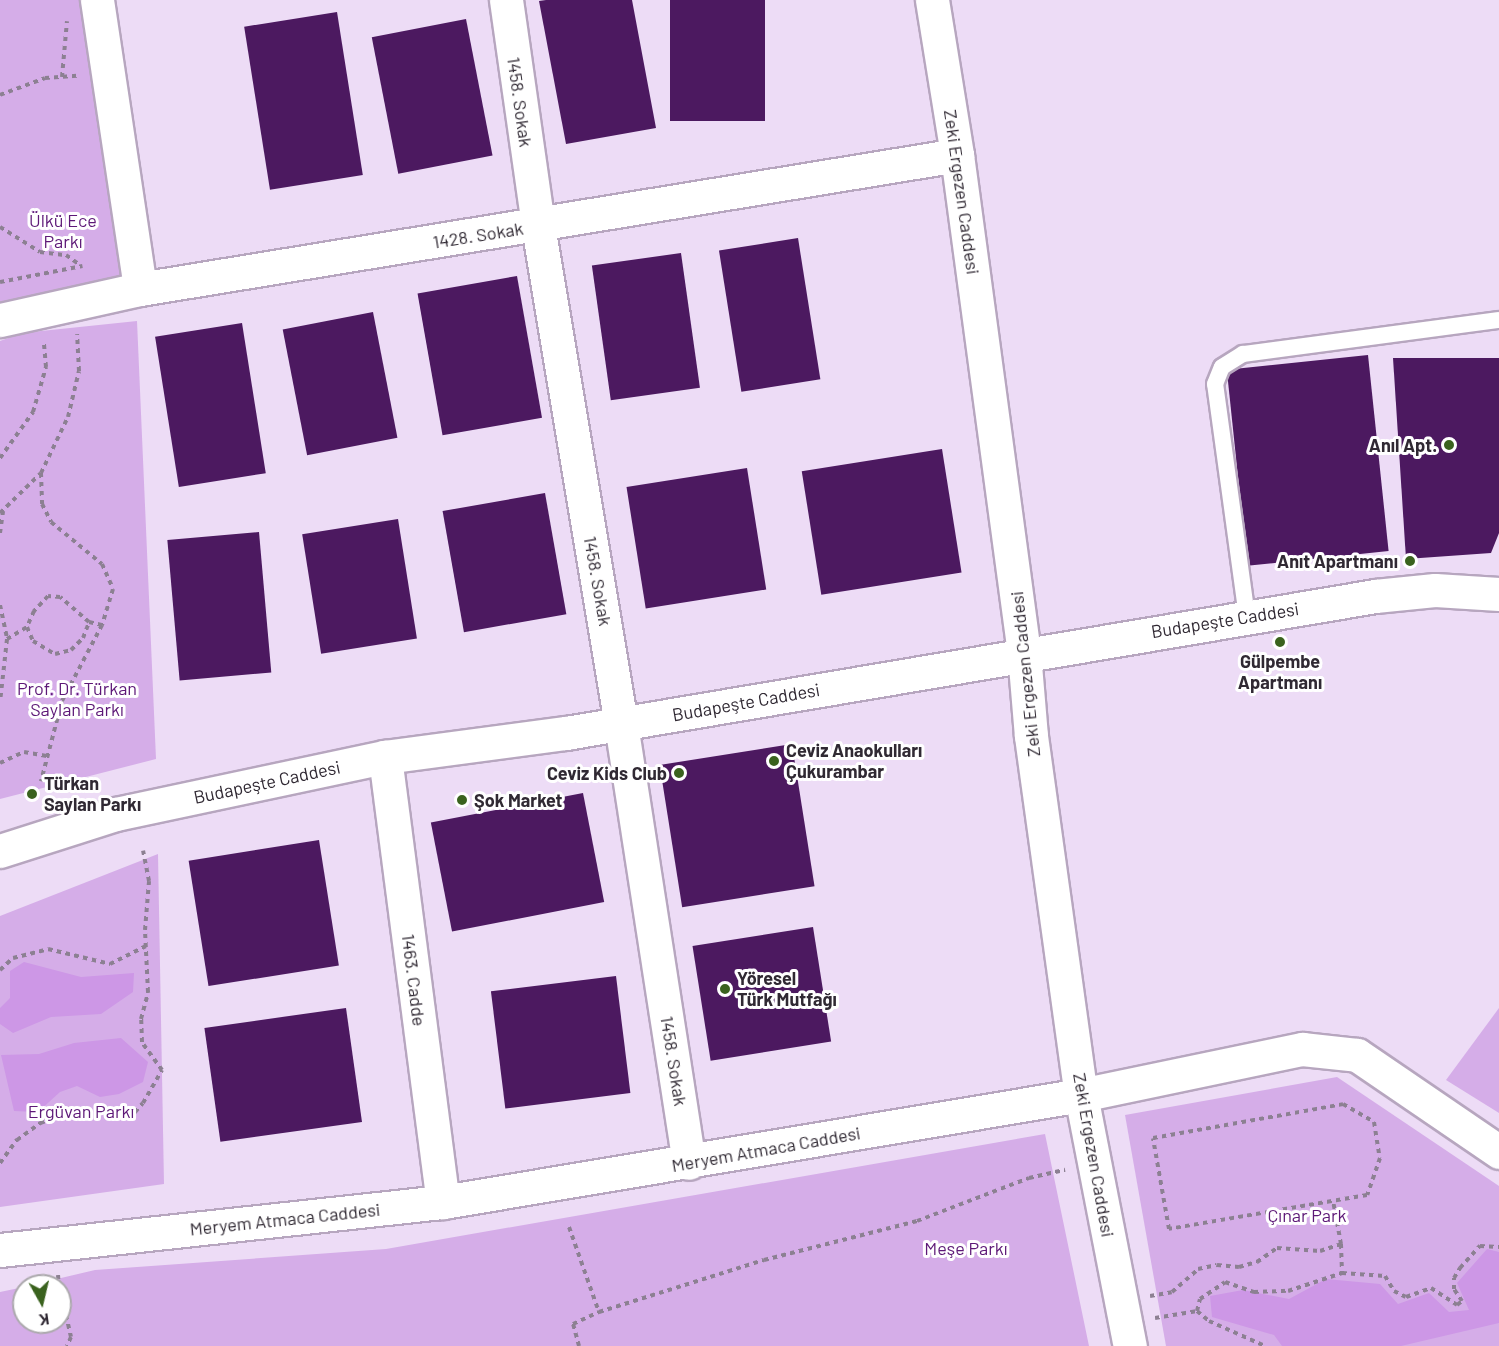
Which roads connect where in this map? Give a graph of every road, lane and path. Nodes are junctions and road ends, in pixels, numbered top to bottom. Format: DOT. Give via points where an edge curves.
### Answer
graph roads {
  1 [pos="97,0"];
  2 [pos="506,0"];
  3 [pos="932,0"];
  4 [pos="68,15"];
  5 [pos="108,74"];
  6 [pos="62,77"];
  7 [pos="0,95"];
  8 [pos="957,155"];
  9 [pos="538,226"];
  10 [pos="0,227"];
  11 [pos="0,282"];
  12 [pos="140,289"];
  13 [pos="76,303"];
  14 [pos="41,311"];
  15 [pos="0,320"];
  16 [pos="1499,320"];
  17 [pos="0,458"];
  18 [pos="41,473"];
  19 [pos="1,512"];
  20 [pos="0,533"];
  21 [pos="1499,594"];
  22 [pos="0,605"];
  23 [pos="1247,617"];
  24 [pos="89,622"];
  25 [pos="102,625"];
  26 [pos="27,627"];
  27 [pos="7,639"];
  28 [pos="1024,653"];
  29 [pos="0,702"];
  30 [pos="621,723"];
  31 [pos="47,756"];
  32 [pos="385,757"];
  33 [pos="0,763"];
  34 [pos="41,781"];
  35 [pos="0,851"];
  36 [pos="143,851"];
  37 [pos="146,946"];
  38 [pos="0,970"];
  39 [pos="1081,1095"];
  40 [pos="1499,1152"];
  41 [pos="0,1163"];
  42 [pos="689,1163"];
  43 [pos="1029,1178"];
  44 [pos="1333,1201"];
  45 [pos="442,1202"];
  46 [pos="569,1227"];
  47 [pos="1341,1244"];
  48 [pos="1499,1247"];
  49 [pos="0,1250"];
  50 [pos="1342,1273"];
  51 [pos="1197,1311"];
  52 [pos="599,1312"];
  53 [pos="1125,1323"];
  54 [pos="579,1346"];
  55 [pos="1265,1346"];
  1 -- 5 [label="street"];
  2 -- 9 [label="street, 1458. Sokak"];
  3 -- 8 [label="street, Zeki Ergezen Caddesi"];
  4 -- 6 [label="path"];
  5 -- 6 [label="path"];
  5 -- 12 [label="street"];
  6 -- 7 [label="path" via="45,78"];
  8 -- 9 [label="street, 1428. Sokak"];
  8 -- 28 [label="street, Zeki Ergezen Caddesi"];
  9 -- 12 [label="street, 1428. Sokak"];
  9 -- 30 [label="street, 1458. Sokak"];
  10 -- 11 [label="path" via="40,252 66,255 83,266"];
  12 -- 13 [label="street, 1428. Sokak"];
  13 -- 14 [label="street, 1428. Sokak"];
  13 -- 18 [label="path" via="79,371 68,417"];
  14 -- 15 [label="street, 1428. Sokak"];
  14 -- 17 [label="path" via="46,367 33,412"];
  16 -- 23 [label="lane" via="1243,354 1222,367 1215,384"];
  18 -- 19 [label="path"];
  18 -- 25 [label="path" via="42,504 51,522 102,564 113,589"];
  19 -- 20 [label="path"];
  21 -- 23 [label="street, Budapeşte Caddesi" via="1435,590"];
  22 -- 27 [label="path"];
  23 -- 28 [label="street, Budapeşte Caddesi"];
  24 -- 25 [label="path"];
  24 -- 26 [label="path" via="60,597 48,596 34,611"];
  24 -- 26 [label="path" via="83,638 71,650 55,654 33,641"];
  25 -- 31 [label="path" via="62,701"];
  26 -- 27 [label="path"];
  27 -- 29 [label="path"];
  28 -- 30 [label="street, Budapeşte Caddesi"];
  28 -- 39 [label="street, Zeki Ergezen Caddesi" via="1031,736"];
  30 -- 32 [label="street, Budapeşte Caddesi"];
  30 -- 42 [label="street, 1458. Sokak"];
  31 -- 33 [label="path" via="24,752"];
  31 -- 34 [label="path"];
  32 -- 35 [label="street, Budapeşte Caddesi" via="116,814"];
  32 -- 45 [label="street, 1463. Cadde"];
  36 -- 37 [label="path" via="149,880"];
  37 -- 38 [label="path" via="110,964 48,950 13,958"];
  37 -- 41 [label="path" via="148,992 141,1019 142,1042 162,1070 143,1102 129,1119 106,1108 77,1110 40,1123 17,1140"];
  39 -- 40 [label="street, Meryem Atmaca Caddesi" via="1302,1049 1357,1055"];
  39 -- 42 [label="street, Meryem Atmaca Caddesi"];
  39 -- 53 [label="street, Zeki Ergezen Caddesi"];
  42 -- 45 [label="street, Meryem Atmaca Caddesi"];
  43 -- 52 [label="path" via="917,1221 764,1260"];
  44 -- 44 [label="path" via="1169,1229 1153,1138 1343,1104 1374,1122 1380,1158 1367,1196"];
  44 -- 47 [label="path"];
  45 -- 49 [label="street, Meryem Atmaca Caddesi"];
  46 -- 52 [label="path"];
  47 -- 50 [label="path"];
  47 -- 53 [label="path" via="1320,1251 1277,1248 1257,1262 1239,1267 1198,1269 1190,1280"];
  48 -- 50 [label="path" via="1480,1246 1460,1269 1454,1278 1454,1289 1462,1301 1456,1305 1431,1288 1406,1297 1394,1291 1385,1276"];
  50 -- 51 [label="path" via="1288,1291 1254,1292 1225,1282 1200,1299"];
  51 -- 53 [label="path"];
  51 -- 55 [label="path" via="1209,1321"];
  52 -- 54 [label="path" via="573,1324"];
}
